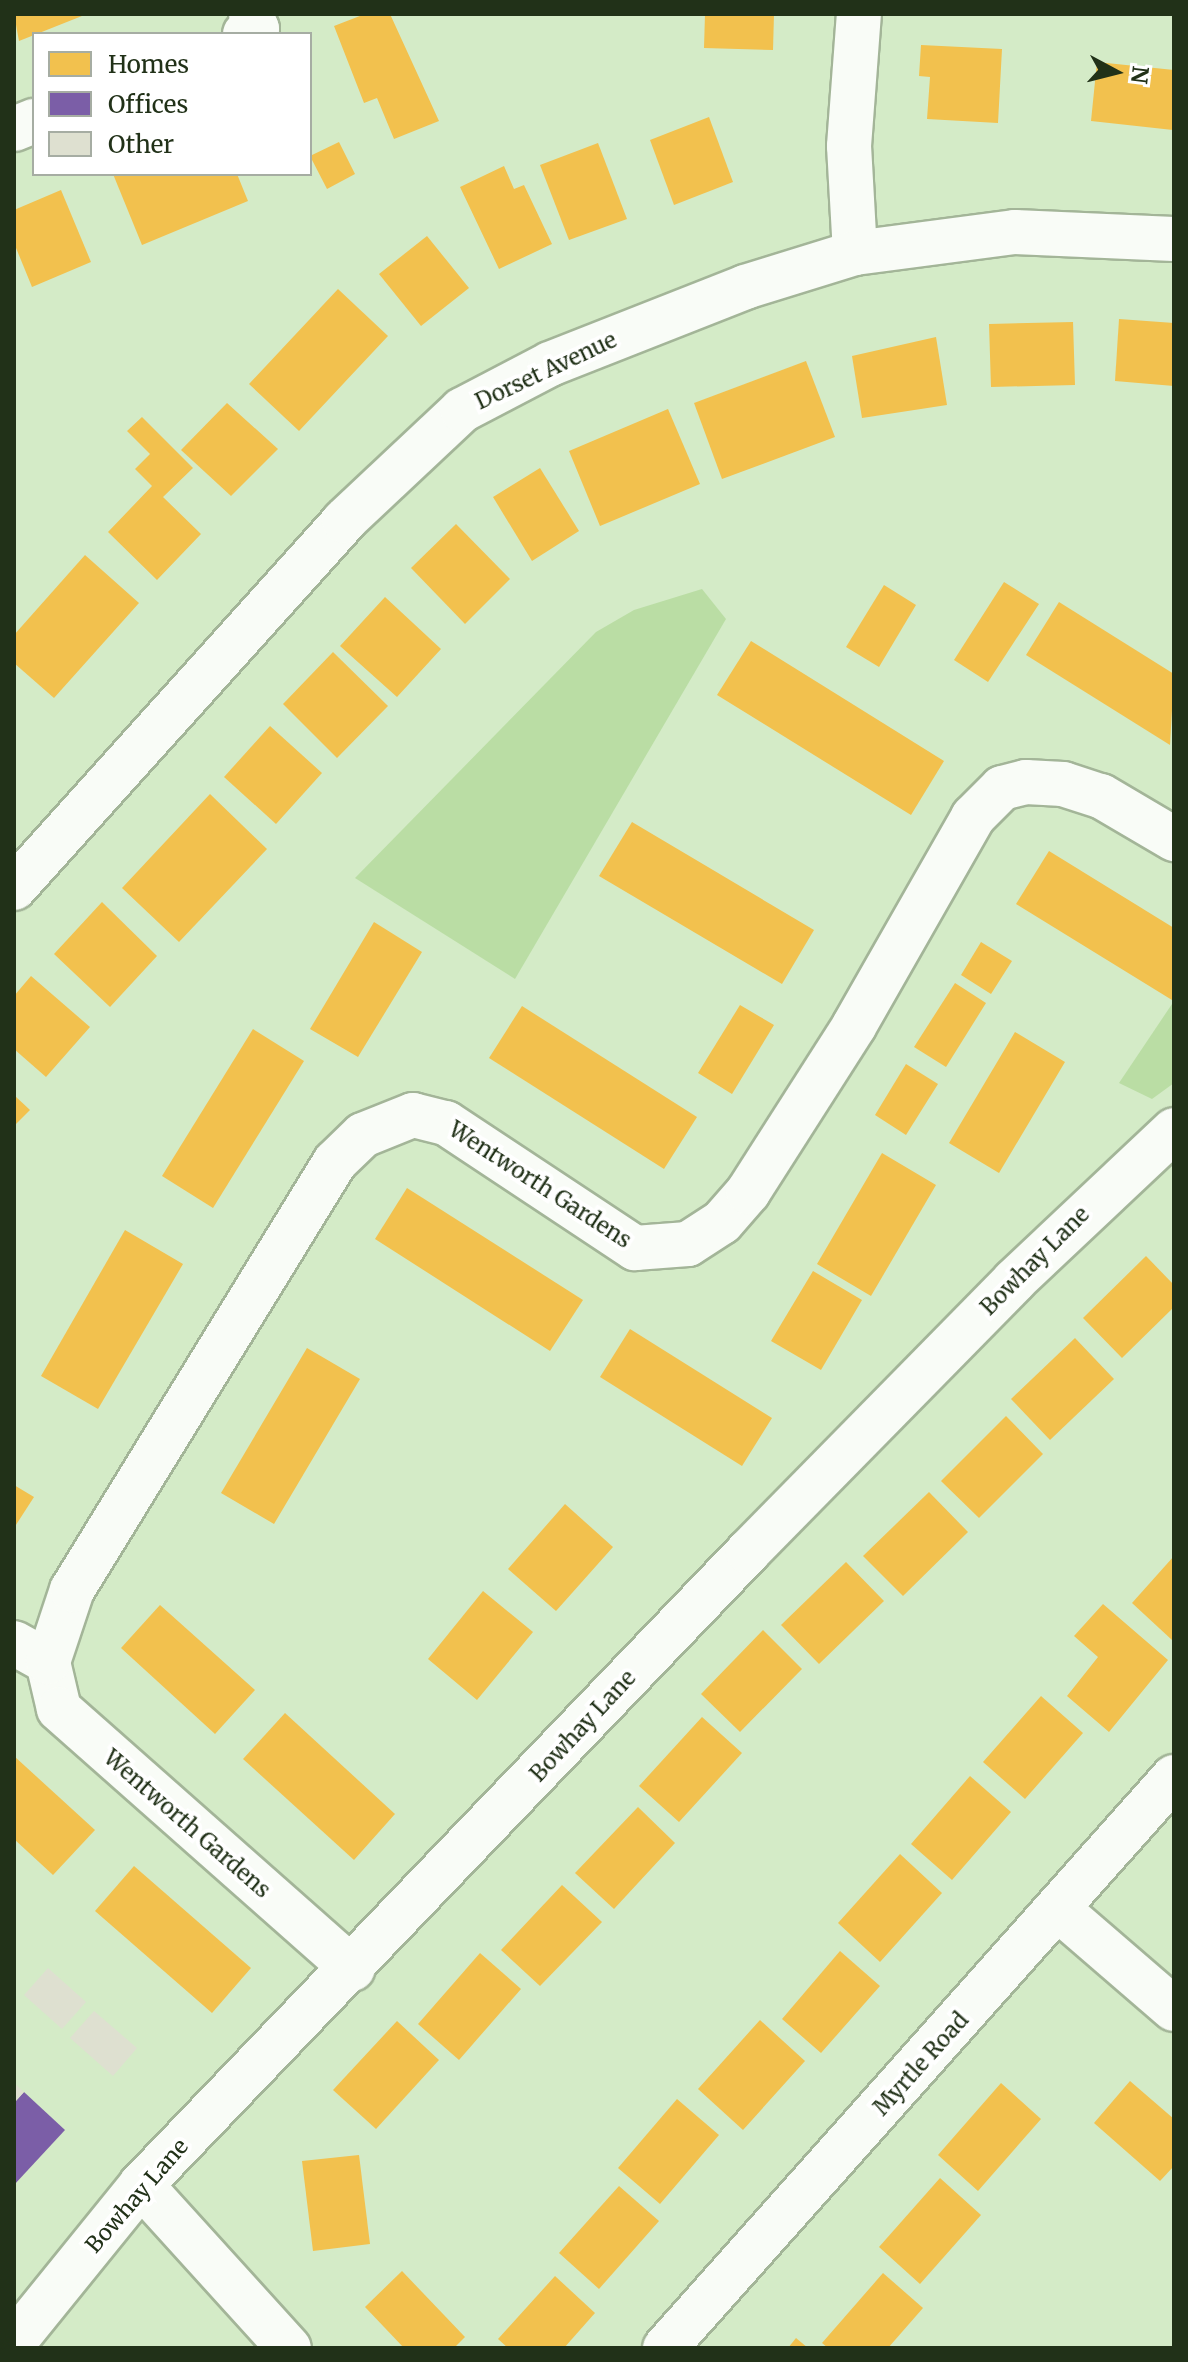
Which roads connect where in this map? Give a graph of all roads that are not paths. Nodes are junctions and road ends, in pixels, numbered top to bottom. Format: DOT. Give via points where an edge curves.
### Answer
graph roads {
  1 [pos="859,14"];
  2 [pos="1174,239"];
  3 [pos="855,253"];
  4 [pos="1174,839"];
  5 [pos="14,888"];
  6 [pos="1174,1130"];
  7 [pos="31,1652"];
  8 [pos="1174,1777"];
  9 [pos="1058,1909"];
  10 [pos="353,1969"];
  11 [pos="1174,2009"];
  12 [pos="141,2185"];
  13 [pos="14,2342"];
  14 [pos="289,2348"];
  15 [pos="665,2348"];
  1 -- 3 [label="street" via="849,146"];
  2 -- 3 [label="street, Dorset Avenue" via="1015,232"];
  3 -- 5 [label="street, Dorset Avenue" via="769,278 550,364 462,410 344,521"];
  4 -- 7 [label="street, Wentworth Gardens" via="1101,796 1063,784 1026,782 1002,788 973,817 854,1026 748,1192 722,1222 688,1244 635,1248 446,1123 413,1115 363,1135 335,1162"];
  6 -- 10 [label="street, Bowhay Lane" via="1014,1281 758,1541"];
  7 -- 10 [label="street, Wentworth Gardens" via="59,1709"];
  8 -- 9 [label="street, Myrtle Road"];
  9 -- 11 [label="street"];
  9 -- 15 [label="street, Myrtle Road"];
  10 -- 12 [label="street, Bowhay Lane"];
  12 -- 13 [label="street, Bowhay Lane"];
  12 -- 14 [label="street"];
}
